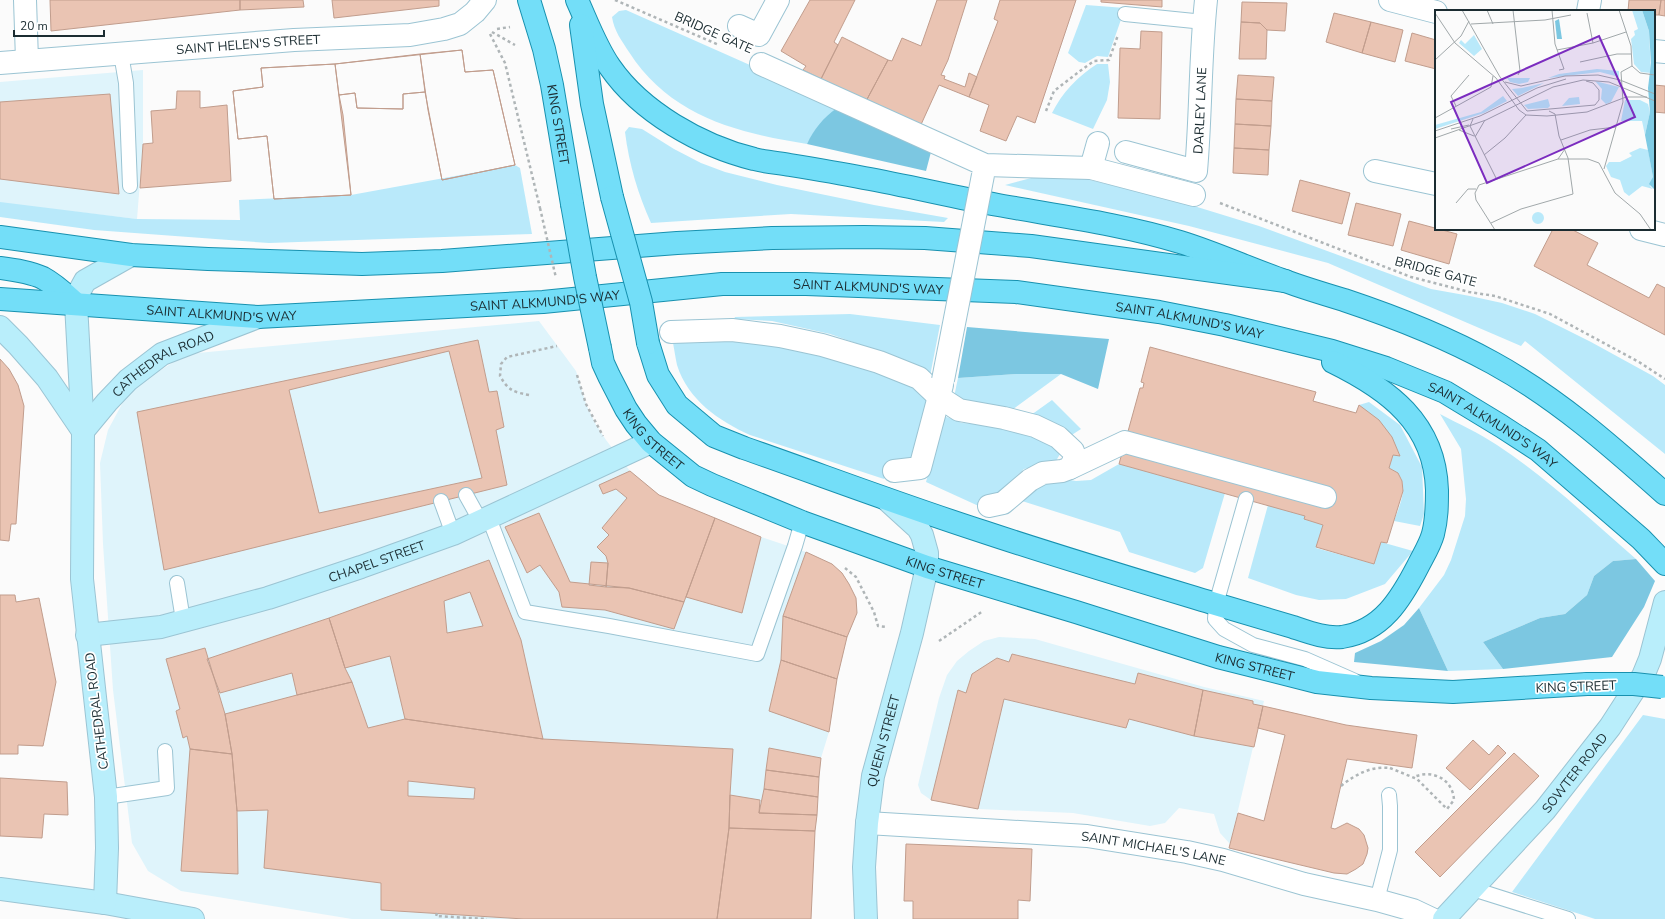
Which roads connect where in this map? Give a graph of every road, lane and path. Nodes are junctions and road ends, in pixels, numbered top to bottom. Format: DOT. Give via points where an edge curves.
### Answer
graph roads {
  1 [pos="25,0"];
  2 [pos="485,0"];
  3 [pos="529,0"];
  4 [pos="577,0"];
  5 [pos="615,0"];
  6 [pos="778,0"];
  7 [pos="1206,0"];
  8 [pos="1390,0"];
  9 [pos="1590,0"];
  10 [pos="1588,10"];
  11 [pos="1435,12"];
  12 [pos="1125,14"];
  13 [pos="1204,22"];
  14 [pos="739,26"];
  15 [pos="721,46"];
  16 [pos="520,48"];
  17 [pos="1655,51"];
  18 [pos="1665,52"];
  19 [pos="121,54"];
  20 [pos="27,60"];
  21 [pos="0,63"];
  22 [pos="761,64"];
  23 [pos="1046,111"];
  24 [pos="1098,143"];
  25 [pos="1126,152"];
  26 [pos="1091,168"];
  27 [pos="984,170"];
  28 [pos="1375,171"];
  29 [pos="1435,184"];
  30 [pos="130,186"];
  31 [pos="1194,195"];
  32 [pos="540,208"];
  33 [pos="1645,230"];
  34 [pos="1665,235"];
  35 [pos="0,237"];
  36 [pos="131,255"];
  37 [pos="0,268"];
  38 [pos="1285,281"];
  39 [pos="0,299"];
  40 [pos="76,304"];
  41 [pos="258,317"];
  42 [pos="0,327"];
  43 [pos="671,332"];
  44 [pos="1277,337"];
  45 [pos="557,346"];
  46 [pos="576,371"];
  47 [pos="1665,378"];
  48 [pos="941,388"];
  49 [pos="529,395"];
  50 [pos="83,431"];
  51 [pos="651,442"];
  52 [pos="621,456"];
  53 [pos="1070,468"];
  54 [pos="894,471"];
  55 [pos="1665,494"];
  56 [pos="466,495"];
  57 [pos="1326,497"];
  58 [pos="886,499"];
  59 [pos="1246,499"];
  60 [pos="441,501"];
  61 [pos="989,506"];
  62 [pos="485,520"];
  63 [pos="802,522"];
  64 [pos="453,534"];
  65 [pos="840,563"];
  66 [pos="1665,564"];
  67 [pos="927,567"];
  68 [pos="178,583"];
  69 [pos="1665,602"];
  70 [pos="1216,604"];
  71 [pos="986,609"];
  72 [pos="183,620"];
  73 [pos="878,626"];
  74 [pos="87,635"];
  75 [pos="940,640"];
  76 [pos="1663,687"];
  77 [pos="1372,688"];
  78 [pos="165,751"];
  79 [pos="1390,768"];
  80 [pos="1414,777"];
  81 [pos="1341,786"];
  82 [pos="1388,795"];
  83 [pos="106,797"];
  84 [pos="867,823"];
  85 [pos="0,889"];
  86 [pos="1473,889"];
  87 [pos="1377,900"];
  88 [pos="105,903"];
  89 [pos="437,913"];
  90 [pos="1453,916"];
  91 [pos="193,919"];
  92 [pos="487,919"];
  93 [pos="866,919"];
  94 [pos="1432,919"];
  95 [pos="1568,919"];
  1 -- 20 [label="street"];
  2 -- 19 [label="street, SAINT HELEN'S STREET" via="460,24 444,30 410,35 281,40"];
  3 -- 51 [label="main road, KING STREET, bridge" via="552,85 585,277 606,370 626,409"];
  4 -- 38 [label="main road" via="609,66 621,81 651,109 696,138 720,148 755,160 867,178 1150,234 1226,257"];
  4 -- 58 [label="main road, bridge" via="592,104 612,197 658,376 677,405 714,436"];
  5 -- 15 [label="path, BRIDGE GATE"];
  6 -- 14 [label="street" via="759,35"];
  7 -- 13 [label="street, DARLEY LANE"];
  8 -- 11 [label="street"];
  9 -- 10 [label="street"];
  12 -- 13 [label="lane"];
  12 -- 23 [label="path" via="1109,60 1094,61 1054,91"];
  13 -- 25 [label="street, DARLEY LANE" via="1196,171"];
  16 -- 32 [label="path" via="488,30 505,63"];
  17 -- 18 [label="street"];
  19 -- 20 [label="street, SAINT HELEN'S STREET"];
  19 -- 30 [label="lane" via="126,83"];
  20 -- 21 [label="street, SAINT HELEN'S STREET"];
  22 -- 27 [label="street"];
  24 -- 26 [label="street"];
  26 -- 27 [label="street"];
  26 -- 31 [label="street"];
  27 -- 48 [label="street, bridge"];
  28 -- 29 [label="street"];
  31 -- 47 [label="path, BRIDGE GATE" via="1411,277 1495,296 1543,311"];
  33 -- 34 [label="street"];
  35 -- 36 [label="main road"];
  36 -- 38 [label="main road" via="362,264 442,261 756,239 925,238 1031,246"];
  36 -- 40 [label="street, CATHEDRAL ROAD" via="85,281"];
  37 -- 40 [label="main road" via="28,272 43,278"];
  38 -- 55 [label="main road" via="1379,312 1494,363 1535,388 1584,424"];
  39 -- 40 [label="main road, SAINT ALKMUND'S WAY"];
  40 -- 41 [label="main road, SAINT ALKMUND'S WAY"];
  40 -- 50 [label="street, CATHEDRAL ROAD"];
  41 -- 44 [label="main road, SAINT ALKMUND'S WAY" via="543,302 722,284 806,284 1016,292 1159,312"];
  41 -- 50 [label="street, CATHEDRAL ROAD" via="162,354 128,380"];
  42 -- 50 [label="street" via="47,378"];
  43 -- 48 [label="street" via="732,330 780,336 879,362"];
  44 -- 66 [label="main road, SAINT ALKMUND'S WAY" via="1386,368 1445,392 1538,450 1641,539"];
  44 -- 70 [label="main road" via="1314,352 1375,385 1399,404 1414,422 1425,439 1436,482 1437,508 1433,535 1408,584 1384,618 1366,630 1340,638"];
  45 -- 49 [label="path" via="507,357 501,364 500,376 506,387"];
  46 -- 52 [label="path" via="595,423"];
  48 -- 53 [label="street" via="959,410 1035,426 1058,436 1073,451 1074,458"];
  48 -- 54 [label="street" via="920,468"];
  50 -- 74 [label="street, CATHEDRAL ROAD" via="82,579"];
  51 -- 52 [label="street, CHAPEL STREET"];
  51 -- 63 [label="main road, KING STREET" via="693,476"];
  52 -- 62 [label="street, CHAPEL STREET"];
  53 -- 57 [label="street" via="1125,442"];
  53 -- 61 [label="street" via="1043,473 1030,480 1003,503"];
  56 -- 62 [label="lane"];
  58 -- 67 [label="street, QUEEN STREET" via="918,528 928,553"];
  58 -- 70 [label="main road" via="1018,544"];
  59 -- 70 [label="lane"];
  60 -- 64 [label="lane"];
  62 -- 63 [label="lane" via="526,612 757,654"];
  62 -- 64 [label="street, CHAPEL STREET"];
  63 -- 67 [label="main road, KING STREET"];
  64 -- 72 [label="street, CHAPEL STREET" via="268,598"];
  65 -- 73 [label="path" via="856,577 874,612"];
  67 -- 77 [label="main road, KING STREET" via="1233,662 1317,682"];
  67 -- 84 [label="street, QUEEN STREET" via="873,776"];
  68 -- 72 [label="lane"];
  69 -- 86 [label="street, SOWTER ROAD" via="1648,665 1634,692 1545,810"];
  70 -- 77 [label="lane" via="1215,619 1224,629 1253,645 1305,659"];
  71 -- 75 [label="path"];
  72 -- 74 [label="street, CHAPEL STREET" via="160,627"];
  74 -- 83 [label="street, CATHEDRAL ROAD"];
  76 -- 77 [label="main road, KING STREET, bridge" via="1587,684 1453,692"];
  78 -- 83 [label="lane" via="167,788"];
  79 -- 80 [label="path"];
  79 -- 81 [label="path" via="1378,767 1364,771"];
  79 -- 82 [label="path"];
  80 -- 80 [label="path" via="1447,809 1454,800 1454,792 1447,781 1433,774"];
  82 -- 87 [label="lane" via="1390,850"];
  83 -- 88 [label="street, CATHEDRAL ROAD"];
  84 -- 87 [label="street, SAINT MICHAEL'S LANE" via="1087,836 1223,860 1304,884"];
  84 -- 93 [label="street, QUEEN STREET" via="864,867"];
  85 -- 88 [label="street"];
  86 -- 90 [label="street, SOWTER ROAD"];
  86 -- 95 [label="lane"];
  87 -- 94 [label="street, SAINT MICHAEL'S LANE" via="1413,910"];
  88 -- 91 [label="street"];
  89 -- 92 [label="path" via="436,916"];
}
